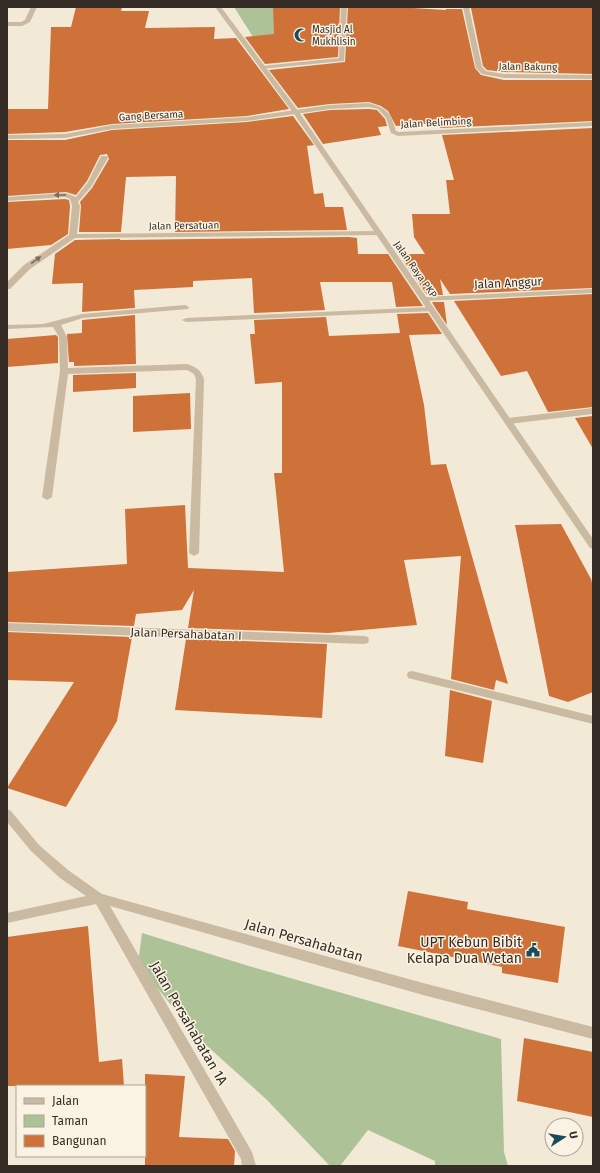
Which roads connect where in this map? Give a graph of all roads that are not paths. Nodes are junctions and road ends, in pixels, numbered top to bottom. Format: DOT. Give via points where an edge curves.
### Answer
graph roads {
  1 [pos="34,7"];
  2 [pos="218,7"];
  3 [pos="344,7"];
  4 [pos="466,7"];
  5 [pos="7,24"];
  6 [pos="262,68"];
  7 [pos="593,77"];
  8 [pos="297,113"];
  9 [pos="593,124"];
  10 [pos="7,137"];
  11 [pos="104,158"];
  12 [pos="7,199"];
  13 [pos="74,202"];
  14 [pos="379,233"];
  15 [pos="73,236"];
  16 [pos="7,287"];
  17 [pos="593,291"];
  18 [pos="424,299"];
  19 [pos="185,307"];
  20 [pos="431,309"];
  21 [pos="186,320"];
  22 [pos="56,324"];
  23 [pos="7,327"];
  24 [pos="64,371"];
  25 [pos="593,411"];
  26 [pos="508,421"];
  27 [pos="47,498"];
  28 [pos="593,546"];
  29 [pos="194,553"];
  30 [pos="7,627"];
  31 [pos="364,640"];
  32 [pos="412,675"];
  33 [pos="593,720"];
  34 [pos="7,814"];
  35 [pos="99,898"];
  36 [pos="7,918"];
  37 [pos="593,1033"];
  38 [pos="248,1166"];
  1 -- 5 [label="street" via="28,21 22,24"];
  2 -- 6 [label="street, Jalan Raya PKP"];
  3 -- 6 [label="street" via="340,60"];
  4 -- 7 [label="street, Jalan Bakung" via="479,68 484,73 504,76"];
  6 -- 8 [label="street, Jalan Raya PKP"];
  8 -- 9 [label="street, Jalan Belimbing" via="330,107 374,106 380,108 389,118 393,132 398,134"];
  8 -- 10 [label="street, Gang Bersama" via="247,119 112,127 65,136"];
  8 -- 14 [label="street, Jalan Raya PKP"];
  11 -- 13 [label="street" via="91,181"];
  13 -- 12 [label="street, one-way" via="73,198 66,195"];
  13 -- 15 [label="street" via="76,206"];
  14 -- 15 [label="street, Jalan Persatuan"];
  14 -- 18 [label="street, Jalan Raya PKP"];
  16 -- 15 [label="street, one-way" via="26,267"];
  17 -- 18 [label="street, Jalan Anggur"];
  18 -- 20 [label="street, Jalan Raya PKP"];
  19 -- 22 [label="street" via="82,316"];
  20 -- 21 [label="street"];
  20 -- 26 [label="street, Jalan Raya PKP"];
  22 -- 23 [label="street"];
  22 -- 24 [label="street" via="63,337"];
  24 -- 27 [label="street"];
  24 -- 29 [label="street" via="186,367 199,374"];
  25 -- 26 [label="street"];
  26 -- 28 [label="street, Jalan Raya PKP"];
  30 -- 31 [label="street, Jalan Persahabatan I"];
  32 -- 33 [label="street"];
  34 -- 35 [label="street" via="35,848 64,874"];
  35 -- 36 [label="street, Jalan Persahabatan"];
  35 -- 37 [label="street, Jalan Persahabatan" via="423,989"];
  35 -- 38 [label="street, Jalan Persahabatan 1A" via="247,1158"];
}
